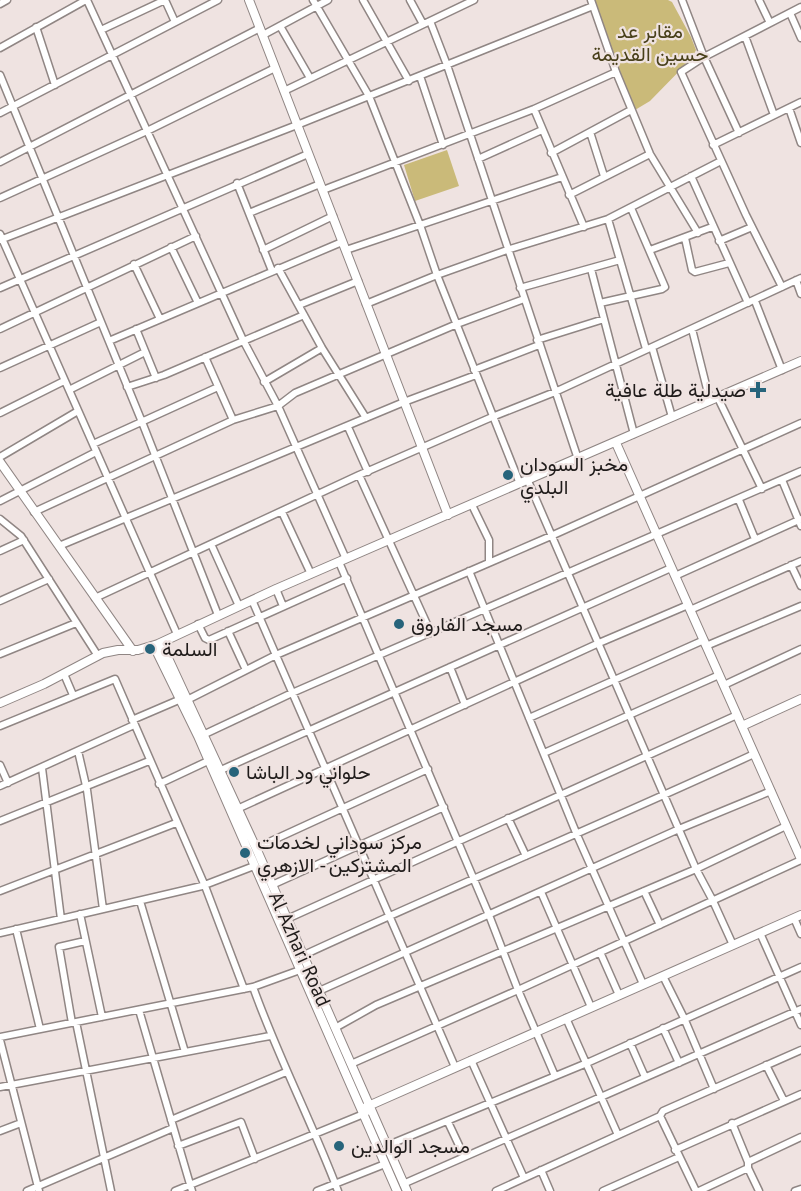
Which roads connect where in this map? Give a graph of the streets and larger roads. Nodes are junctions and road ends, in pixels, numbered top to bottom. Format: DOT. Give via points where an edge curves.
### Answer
graph roads {
  1 [pos="7,0"];
  2 [pos="87,0"];
  3 [pos="165,0"];
  4 [pos="218,0"];
  5 [pos="249,0"];
  6 [pos="328,0"];
  7 [pos="363,0"];
  8 [pos="410,0"];
  9 [pos="473,0"];
  10 [pos="682,0"];
  11 [pos="759,0"];
  12 [pos="314,3"];
  13 [pos="592,3"];
  14 [pos="0,4"];
  15 [pos="801,7"];
  16 [pos="790,13"];
  17 [pos="175,22"];
  18 [pos="426,23"];
  19 [pos="770,23"];
  20 [pos="280,26"];
  21 [pos="36,27"];
  22 [pos="101,30"];
  23 [pos="262,32"];
  24 [pos="745,36"];
  25 [pos="801,38"];
  26 [pos="388,42"];
  27 [pos="0,48"];
  28 [pos="112,55"];
  29 [pos="704,57"];
  30 [pos="348,62"];
  31 [pos="447,65"];
  32 [pos="275,68"];
  33 [pos="616,72"];
  34 [pos="0,75"];
  35 [pos="420,76"];
  36 [pos="310,78"];
  37 [pos="409,81"];
  38 [pos="56,85"];
  39 [pos="284,91"];
  40 [pos="131,96"];
  41 [pos="369,96"];
  42 [pos="801,102"];
  43 [pos="13,106"];
  44 [pos="789,108"];
  45 [pos="534,109"];
  46 [pos="631,110"];
  47 [pos="0,113"];
  48 [pos="774,115"];
  49 [pos="297,125"];
  50 [pos="147,130"];
  51 [pos="542,130"];
  52 [pos="590,132"];
  53 [pos="739,133"];
  54 [pos="470,134"];
  55 [pos="801,144"];
  56 [pos="442,145"];
  57 [pos="713,145"];
  58 [pos="30,147"];
  59 [pos="551,153"];
  60 [pos="309,154"];
  61 [pos="650,154"];
  62 [pos="478,159"];
  63 [pos="721,161"];
  64 [pos="0,162"];
  65 [pos="396,163"];
  66 [pos="167,176"];
  67 [pos="604,176"];
  68 [pos="691,176"];
  69 [pos="561,177"];
  70 [pos="43,178"];
  71 [pos="237,183"];
  72 [pos="321,187"];
  73 [pos="671,188"];
  74 [pos="569,195"];
  75 [pos="0,198"];
  76 [pos="492,202"];
  77 [pos="182,208"];
  78 [pos="631,208"];
  79 [pos="249,213"];
  80 [pos="333,216"];
  81 [pos="59,218"];
  82 [pos="608,219"];
  83 [pos="420,225"];
  84 [pos="584,227"];
  85 [pos="712,227"];
  86 [pos="752,227"];
  87 [pos="698,233"];
  88 [pos="196,236"];
  89 [pos="1,238"];
  90 [pos="685,238"];
  91 [pos="719,241"];
  92 [pos="344,246"];
  93 [pos="171,247"];
  94 [pos="263,250"];
  95 [pos="507,250"];
  96 [pos="650,250"];
  97 [pos="74,255"];
  98 [pos="620,260"];
  99 [pos="729,263"];
  100 [pos="134,264"];
  101 [pos="591,268"];
  102 [pos="275,270"];
  103 [pos="437,275"];
  104 [pos="20,279"];
  105 [pos="799,279"];
  106 [pos="358,281"];
  107 [pos="87,287"];
  108 [pos="782,287"];
  109 [pos="0,288"];
  110 [pos="520,288"];
  111 [pos="222,293"];
  112 [pos="801,294"];
  113 [pos="630,296"];
  114 [pos="524,299"];
  115 [pos="755,301"];
  116 [pos="198,303"];
  117 [pos="600,303"];
  118 [pos="748,303"];
  119 [pos="366,304"];
  120 [pos="299,305"];
  121 [pos="35,313"];
  122 [pos="304,315"];
  123 [pos="160,319"];
  124 [pos="604,319"];
  125 [pos="101,322"];
  126 [pos="457,324"];
  127 [pos="0,329"];
  128 [pos="136,329"];
  129 [pos="692,329"];
  130 [pos="243,340"];
  131 [pos="109,341"];
  132 [pos="538,343"];
  133 [pos="50,346"];
  134 [pos="322,348"];
  135 [pos="649,348"];
  136 [pos="145,352"];
  137 [pos="386,355"];
  138 [pos="205,357"];
  139 [pos="801,361"];
  140 [pos="615,363"];
  141 [pos="118,365"];
  142 [pos="0,368"];
  143 [pos="782,370"];
  144 [pos="475,372"];
  145 [pos="340,375"];
  146 [pos="156,378"];
  147 [pos="64,381"];
  148 [pos="264,382"];
  149 [pos="127,387"];
  150 [pos="218,387"];
  151 [pos="69,390"];
  152 [pos="555,392"];
  153 [pos="714,400"];
  154 [pos="404,402"];
  155 [pos="278,406"];
  156 [pos="78,411"];
  157 [pos="0,413"];
  158 [pos="492,417"];
  159 [pos="672,417"];
  160 [pos="366,418"];
  161 [pos="233,420"];
  162 [pos="142,422"];
  163 [pos="801,423"];
  164 [pos="348,427"];
  165 [pos="634,434"];
  166 [pos="616,442"];
  167 [pos="93,444"];
  168 [pos="296,446"];
  169 [pos="422,448"];
  170 [pos="743,448"];
  171 [pos="96,452"];
  172 [pos="154,456"];
  173 [pos="0,457"];
  174 [pos="578,459"];
  175 [pos="0,462"];
  176 [pos="368,471"];
  177 [pos="801,471"];
  178 [pos="359,475"];
  179 [pos="107,478"];
  180 [pos="782,480"];
  181 [pos="524,483"];
  182 [pos="762,489"];
  183 [pos="20,492"];
  184 [pos="318,495"];
  185 [pos="640,496"];
  186 [pos="171,498"];
  187 [pos="739,500"];
  188 [pos="0,501"];
  189 [pos="472,505"];
  190 [pos="34,512"];
  191 [pos="282,512"];
  192 [pos="448,515"];
  193 [pos="125,518"];
  194 [pos="0,519"];
  195 [pos="800,522"];
  196 [pos="656,534"];
  197 [pos="551,536"];
  198 [pos="755,539"];
  199 [pos="24,540"];
  200 [pos="388,541"];
  201 [pos="211,544"];
  202 [pos="59,546"];
  203 [pos="0,551"];
  204 [pos="192,553"];
  205 [pos="343,560"];
  206 [pos="801,561"];
  207 [pos="489,562"];
  208 [pos="791,564"];
  209 [pos="469,571"];
  210 [pos="673,572"];
  211 [pos="149,574"];
  212 [pos="311,574"];
  213 [pos="567,574"];
  214 [pos="346,578"];
  215 [pos="49,579"];
  216 [pos="801,586"];
  217 [pos="276,589"];
  218 [pos="414,596"];
  219 [pos="95,598"];
  220 [pos="252,600"];
  221 [pos="0,601"];
  222 [pos="239,606"];
  223 [pos="283,606"];
  224 [pos="801,606"];
  225 [pos="689,607"];
  226 [pos="583,609"];
  227 [pos="484,610"];
  228 [pos="218,615"];
  229 [pos="259,617"];
  230 [pos="365,618"];
  231 [pos="76,623"];
  232 [pos="198,624"];
  233 [pos="228,631"];
  234 [pos="431,633"];
  235 [pos="177,634"];
  236 [pos="599,643"];
  237 [pos="705,643"];
  238 [pos="158,644"];
  239 [pos="499,645"];
  240 [pos="801,649"];
  241 [pos="133,651"];
  242 [pos="0,654"];
  243 [pos="276,655"];
  244 [pos="379,655"];
  245 [pos="98,656"];
  246 [pos="450,667"];
  247 [pos="246,670"];
  248 [pos="64,674"];
  249 [pos="719,675"];
  250 [pos="615,679"];
  251 [pos="515,683"];
  252 [pos="724,685"];
  253 [pos="395,691"];
  254 [pos="292,693"];
  255 [pos="73,695"];
  256 [pos="185,699"];
  257 [pos="801,699"];
  258 [pos="1,702"];
  259 [pos="465,705"];
  260 [pos="737,715"];
  261 [pos="631,716"];
  262 [pos="529,718"];
  263 [pos="133,723"];
  264 [pos="0,726"];
  265 [pos="742,726"];
  266 [pos="411,729"];
  267 [pos="308,730"];
  268 [pos="205,734"];
  269 [pos="78,751"];
  270 [pos="544,753"];
  271 [pos="754,754"];
  272 [pos="648,757"];
  273 [pos="149,761"];
  274 [pos="208,761"];
  275 [pos="0,765"];
  276 [pos="324,767"];
  277 [pos="42,768"];
  278 [pos="428,769"];
  279 [pos="221,770"];
  280 [pos="8,783"];
  281 [pos="159,783"];
  282 [pos="0,786"];
  283 [pos="87,786"];
  284 [pos="771,791"];
  285 [pos="561,795"];
  286 [pos="665,795"];
  287 [pos="46,802"];
  288 [pos="444,807"];
  289 [pos="342,808"];
  290 [pos="234,810"];
  291 [pos="508,818"];
  292 [pos="0,820"];
  293 [pos="177,823"];
  294 [pos="786,826"];
  295 [pos="679,829"];
  296 [pos="577,835"];
  297 [pos="458,842"];
  298 [pos="358,845"];
  299 [pos="256,849"];
  300 [pos="95,854"];
  301 [pos="526,855"];
  302 [pos="801,860"];
  303 [pos="254,866"];
  304 [pos="592,869"];
  305 [pos="696,869"];
  306 [pos="54,870"];
  307 [pos="474,878"];
  308 [pos="374,881"];
  309 [pos="272,885"];
  310 [pos="205,886"];
  311 [pos="0,891"];
  312 [pos="644,891"];
  313 [pos="541,892"];
  314 [pos="713,900"];
  315 [pos="140,901"];
  316 [pos="607,906"];
  317 [pos="103,909"];
  318 [pos="80,914"];
  319 [pos="489,915"];
  320 [pos="389,916"];
  321 [pos="798,916"];
  322 [pos="61,919"];
  323 [pos="287,919"];
  324 [pos="660,925"];
  325 [pos="16,929"];
  326 [pos="556,929"];
  327 [pos="0,933"];
  328 [pos="760,933"];
  329 [pos="801,933"];
  330 [pos="86,941"];
  331 [pos="624,942"];
  332 [pos="733,945"];
  333 [pos="505,952"];
  334 [pos="600,952"];
  335 [pos="405,953"];
  336 [pos="304,955"];
  337 [pos="573,965"];
  338 [pos="801,967"];
  339 [pos="300,970"];
  340 [pos="663,976"];
  341 [pos="780,976"];
  342 [pos="643,984"];
  343 [pos="253,987"];
  344 [pos="420,988"];
  345 [pos="244,989"];
  346 [pos="518,990"];
  347 [pos="319,991"];
  348 [pos="619,995"];
  349 [pos="171,1003"];
  350 [pos="591,1007"];
  351 [pos="139,1010"];
  352 [pos="798,1011"];
  353 [pos="102,1017"];
  354 [pos="566,1018"];
  355 [pos="684,1018"];
  356 [pos="74,1022"];
  357 [pos="436,1025"];
  358 [pos="801,1025"];
  359 [pos="335,1028"];
  360 [pos="663,1028"];
  361 [pos="40,1029"];
  362 [pos="536,1032"];
  363 [pos="270,1036"];
  364 [pos="0,1038"];
  365 [pos="630,1043"];
  366 [pos="801,1050"];
  367 [pos="185,1052"];
  368 [pos="699,1054"];
  369 [pos="152,1058"];
  370 [pos="471,1060"];
  371 [pos="587,1063"];
  372 [pos="679,1063"];
  373 [pos="351,1064"];
  374 [pos="766,1065"];
  375 [pos="455,1067"];
  376 [pos="86,1070"];
  377 [pos="286,1072"];
  378 [pos="555,1076"];
  379 [pos="645,1077"];
  380 [pos="11,1084"];
  381 [pos="0,1087"];
  382 [pos="714,1089"];
  383 [pos="801,1094"];
  384 [pos="601,1096"];
  385 [pos="784,1101"];
  386 [pos="490,1103"];
  387 [pos="366,1110"];
  388 [pos="660,1116"];
  389 [pos="171,1120"];
  390 [pos="448,1122"];
  391 [pos="21,1123"];
  392 [pos="732,1124"];
  393 [pos="173,1128"];
  394 [pos="0,1131"];
  395 [pos="315,1134"];
  396 [pos="618,1135"];
  397 [pos="801,1137"];
  398 [pos="506,1138"];
  399 [pos="178,1146"];
  400 [pos="386,1146"];
  401 [pos="675,1150"];
  402 [pos="464,1156"];
  403 [pos="679,1157"];
  404 [pos="104,1158"];
  405 [pos="255,1159"];
  406 [pos="385,1164"];
  407 [pos="748,1165"];
  408 [pos="541,1170"];
  409 [pos="524,1178"];
  410 [pos="335,1184"];
  411 [pos="405,1187"];
  412 [pos="191,1188"];
  413 [pos="39,1189"];
  414 [pos="801,1189"];
  415 [pos="499,1190"];
  416 [pos="27,1191"];
  417 [pos="111,1191"];
  418 [pos="175,1191"];
  419 [pos="317,1191"];
  420 [pos="338,1191"];
  421 [pos="398,1191"];
  422 [pos="550,1191"];
  423 [pos="603,1191"];
  424 [pos="697,1191"];
  425 [pos="759,1191"];
  426 [pos="795,1191"];
  1 -- 14 [label="street"];
  2 -- 21 [label="street"];
  2 -- 22 [label="street"];
  3 -- 17 [label="street"];
  3 -- 22 [label="street"];
  4 -- 17 [label="street"];
  5 -- 23 [label="street"];
  6 -- 12 [label="street"];
  7 -- 26 [label="street"];
  8 -- 18 [label="street"];
  9 -- 18 [label="street"];
  10 -- 29 [label="street"];
  11 -- 19 [label="street"];
  12 -- 20 [label="street"];
  12 -- 30 [label="street"];
  13 -- 31 [label="street"];
  13 -- 33 [label="street"];
  15 -- 16 [label="street"];
  16 -- 19 [label="street"];
  16 -- 25 [label="street"];
  17 -- 28 [label="street"];
  18 -- 26 [label="street"];
  18 -- 31 [label="street"];
  19 -- 24 [label="street"];
  20 -- 23 [label="street"];
  20 -- 36 [label="street"];
  21 -- 27 [label="street"];
  21 -- 38 [label="street"];
  22 -- 28 [label="street"];
  23 -- 32 [label="street"];
  23 -- 40 [label="street"];
  24 -- 29 [label="street"];
  24 -- 48 [label="street"];
  26 -- 30 [label="street"];
  26 -- 37 [label="street"];
  28 -- 38 [label="street"];
  28 -- 40 [label="street"];
  29 -- 53 [label="street"];
  29 -- 57 [label="street" via="683,69 681,75"];
  30 -- 36 [label="street"];
  30 -- 41 [label="street"];
  31 -- 35 [label="street"];
  31 -- 54 [label="street"];
  32 -- 39 [label="street"];
  32 -- 50 [label="street"];
  33 -- 45 [label="street"];
  33 -- 46 [label="street"];
  34 -- 43 [label="street"];
  35 -- 37 [label="street"];
  35 -- 56 [label="street"];
  36 -- 39 [label="street"];
  37 -- 41 [label="street"];
  38 -- 43 [label="street"];
  39 -- 49 [label="street"];
  40 -- 50 [label="street"];
  40 -- 58 [label="street"];
  41 -- 49 [label="street"];
  41 -- 65 [label="street"];
  42 -- 44 [label="street"];
  43 -- 47 [label="street"];
  43 -- 58 [label="street"];
  44 -- 48 [label="street"];
  44 -- 55 [label="street"];
  45 -- 51 [label="street"];
  45 -- 54 [label="street"];
  46 -- 52 [label="street"];
  46 -- 61 [label="street"];
  48 -- 53 [label="street"];
  49 -- 60 [label="street"];
  49 -- 66 [label="street"];
  50 -- 66 [label="street"];
  50 -- 70 [label="street"];
  51 -- 59 [label="street"];
  51 -- 62 [label="street"];
  52 -- 59 [label="street"];
  52 -- 67 [label="street"];
  53 -- 57 [label="street"];
  54 -- 56 [label="street"];
  54 -- 62 [label="street"];
  56 -- 65 [label="street"];
  57 -- 63 [label="street"];
  58 -- 64 [label="street"];
  58 -- 70 [label="street"];
  59 -- 69 [label="street"];
  60 -- 71 [label="street"];
  60 -- 72 [label="street"];
  61 -- 67 [label="street"];
  61 -- 73 [label="street"];
  62 -- 76 [label="street"];
  63 -- 68 [label="street"];
  63 -- 86 [label="street"];
  65 -- 72 [label="street"];
  65 -- 83 [label="street"];
  66 -- 77 [label="street"];
  66 -- 81 [label="street"];
  67 -- 74 [label="street"];
  68 -- 73 [label="street"];
  68 -- 85 [label="street"];
  69 -- 74 [label="street"];
  69 -- 76 [label="street"];
  70 -- 75 [label="street"];
  70 -- 81 [label="street"];
  71 -- 77 [label="street"];
  71 -- 79 [label="street"];
  72 -- 79 [label="street"];
  72 -- 80 [label="street"];
  73 -- 78 [label="street"];
  73 -- 87 [label="street"];
  74 -- 84 [label="street"];
  76 -- 83 [label="street"];
  76 -- 95 [label="street"];
  77 -- 88 [label="street"];
  77 -- 97 [label="street"];
  78 -- 82 [label="street"];
  78 -- 96 [label="street"];
  79 -- 94 [label="street"];
  80 -- 92 [label="street"];
  80 -- 94 [label="street"];
  81 -- 89 [label="street"];
  81 -- 97 [label="street"];
  82 -- 84 [label="street"];
  82 -- 98 [label="street"];
  83 -- 92 [label="street"];
  83 -- 103 [label="street"];
  84 -- 95 [label="street"];
  85 -- 87 [label="street"];
  85 -- 91 [label="street"];
  86 -- 91 [label="street"];
  86 -- 108 [label="street"];
  87 -- 90 [label="street"];
  88 -- 93 [label="street"];
  88 -- 111 [label="street"];
  89 -- 104 [label="street"];
  90 -- 96 [label="street"];
  90 -- 99 [label="street" via="695,272"];
  91 -- 99 [label="street"];
  92 -- 102 [label="street"];
  92 -- 106 [label="street"];
  93 -- 100 [label="street"];
  93 -- 116 [label="street"];
  94 -- 102 [label="street"];
  95 -- 103 [label="street"];
  95 -- 110 [label="street"];
  96 -- 113 [label="street" via="665,287"];
  97 -- 104 [label="street"];
  97 -- 107 [label="street"];
  98 -- 101 [label="street"];
  98 -- 113 [label="street"];
  99 -- 118 [label="street"];
  100 -- 107 [label="street"];
  100 -- 123 [label="street"];
  101 -- 110 [label="street"];
  101 -- 117 [label="street"];
  102 -- 111 [label="street"];
  102 -- 120 [label="street"];
  103 -- 119 [label="street"];
  103 -- 126 [label="street"];
  104 -- 109 [label="street"];
  104 -- 121 [label="street"];
  105 -- 108 [label="street"];
  105 -- 112 [label="street"];
  106 -- 119 [label="street"];
  106 -- 120 [label="street"];
  107 -- 121 [label="street"];
  107 -- 125 [label="street"];
  108 -- 115 [label="street"];
  110 -- 114 [label="street"];
  111 -- 116 [label="street"];
  111 -- 130 [label="street"];
  113 -- 117 [label="street"];
  113 -- 135 [label="street"];
  114 -- 126 [label="street"];
  114 -- 132 [label="street"];
  115 -- 118 [label="street"];
  115 -- 143 [label="street"];
  116 -- 123 [label="street"];
  117 -- 124 [label="street"];
  118 -- 129 [label="street"];
  119 -- 137 [label="street"];
  120 -- 122 [label="street"];
  121 -- 127 [label="street"];
  121 -- 133 [label="street"];
  122 -- 130 [label="street"];
  122 -- 134 [label="street"];
  123 -- 128 [label="street"];
  124 -- 132 [label="street"];
  124 -- 140 [label="street"];
  125 -- 131 [label="street"];
  125 -- 133 [label="street"];
  126 -- 137 [label="street"];
  126 -- 144 [label="street"];
  128 -- 131 [label="street"];
  128 -- 136 [label="street"];
  129 -- 135 [label="street"];
  129 -- 153 [label="street"];
  130 -- 138 [label="street"];
  130 -- 148 [label="street"];
  131 -- 141 [label="street"];
  132 -- 144 [label="street"];
  132 -- 152 [label="street"];
  133 -- 142 [label="street"];
  133 -- 147 [label="street"];
  134 -- 145 [label="street"];
  134 -- 148 [label="street"];
  135 -- 140 [label="street"];
  135 -- 159 [label="street"];
  136 -- 141 [label="street"];
  136 -- 146 [label="street"];
  137 -- 145 [label="street"];
  137 -- 154 [label="street"];
  138 -- 146 [label="street"];
  138 -- 150 [label="street"];
  139 -- 143 [label="street"];
  140 -- 152 [label="street"];
  140 -- 165 [label="street"];
  141 -- 149 [label="street"];
  141 -- 151 [label="street"];
  143 -- 153 [label="street"];
  144 -- 154 [label="street"];
  144 -- 158 [label="street"];
  145 -- 155 [label="street" via="295,393"];
  145 -- 160 [label="street"];
  146 -- 149 [label="street"];
  147 -- 151 [label="street"];
  147 -- 157 [label="street"];
  148 -- 155 [label="street"];
  149 -- 162 [label="street"];
  150 -- 161 [label="street"];
  150 -- 162 [label="street"];
  151 -- 156 [label="street"];
  152 -- 158 [label="street"];
  152 -- 174 [label="street"];
  153 -- 159 [label="street"];
  153 -- 170 [label="street"];
  154 -- 160 [label="street"];
  154 -- 169 [label="street"];
  155 -- 161 [label="street"];
  155 -- 168 [label="street"];
  156 -- 167 [label="street"];
  156 -- 173 [label="street"];
  158 -- 169 [label="street"];
  158 -- 181 [label="street"];
  159 -- 165 [label="street"];
  160 -- 164 [label="street"];
  161 -- 172 [label="street"];
  162 -- 167 [label="street"];
  162 -- 172 [label="street"];
  163 -- 170 [label="street"];
  164 -- 168 [label="street"];
  164 -- 176 [label="street"];
  165 -- 166 [label="street"];
  166 -- 174 [label="street"];
  166 -- 185 [label="street"];
  167 -- 171 [label="street"];
  168 -- 184 [label="street"];
  168 -- 186 [label="street"];
  169 -- 176 [label="street"];
  169 -- 192 [label="street"];
  170 -- 182 [label="street"];
  170 -- 185 [label="street"];
  171 -- 179 [label="street"];
  171 -- 183 [label="street"];
  172 -- 179 [label="street"];
  172 -- 186 [label="street"];
  174 -- 181 [label="street"];
  175 -- 183 [label="street"];
  176 -- 178 [label="street"];
  177 -- 180 [label="street"];
  178 -- 184 [label="street"];
  178 -- 200 [label="street"];
  179 -- 190 [label="street"];
  179 -- 193 [label="street"];
  180 -- 182 [label="street"];
  180 -- 195 [label="street"];
  181 -- 189 [label="street"];
  181 -- 197 [label="street"];
  182 -- 187 [label="street"];
  183 -- 188 [label="street"];
  183 -- 190 [label="street"];
  184 -- 191 [label="street"];
  184 -- 205 [label="street"];
  185 -- 196 [label="street"];
  185 -- 197 [label="street"];
  186 -- 193 [label="street"];
  186 -- 204 [label="street"];
  187 -- 196 [label="street"];
  187 -- 198 [label="street"];
  189 -- 192 [label="street"];
  189 -- 207 [label="street" via="489,540"];
  190 -- 202 [label="street"];
  191 -- 201 [label="street"];
  191 -- 212 [label="street"];
  192 -- 200 [label="street"];
  193 -- 202 [label="street"];
  193 -- 211 [label="street"];
  194 -- 199 [label="street"];
  195 -- 198 [label="street"];
  196 -- 210 [label="street"];
  196 -- 213 [label="street"];
  197 -- 207 [label="street"];
  197 -- 213 [label="street"];
  198 -- 210 [label="street"];
  199 -- 203 [label="street"];
  199 -- 215 [label="street"];
  200 -- 205 [label="street"];
  200 -- 218 [label="street"];
  201 -- 204 [label="street"];
  201 -- 222 [label="street"];
  202 -- 219 [label="street"];
  204 -- 211 [label="street"];
  204 -- 228 [label="street"];
  205 -- 212 [label="street"];
  205 -- 214 [label="street"];
  206 -- 208 [label="street"];
  207 -- 209 [label="street"];
  208 -- 216 [label="street"];
  208 -- 225 [label="street"];
  209 -- 218 [label="street"];
  209 -- 227 [label="street"];
  210 -- 225 [label="street"];
  210 -- 226 [label="street"];
  211 -- 219 [label="street"];
  211 -- 235 [label="street"];
  212 -- 217 [label="street"];
  213 -- 226 [label="street"];
  213 -- 227 [label="street"];
  214 -- 223 [label="street"];
  214 -- 230 [label="street"];
  215 -- 221 [label="street"];
  215 -- 231 [label="street"];
  217 -- 220 [label="street"];
  217 -- 223 [label="street"];
  218 -- 230 [label="street"];
  218 -- 234 [label="street"];
  219 -- 241 [label="street"];
  220 -- 222 [label="street"];
  220 -- 229 [label="street"];
  222 -- 228 [label="street"];
  223 -- 229 [label="street"];
  224 -- 237 [label="street"];
  225 -- 236 [label="street"];
  225 -- 237 [label="street"];
  226 -- 236 [label="street"];
  226 -- 239 [label="street"];
  227 -- 234 [label="street"];
  227 -- 239 [label="street"];
  228 -- 232 [label="street"];
  229 -- 233 [label="street"];
  229 -- 243 [label="street"];
  230 -- 243 [label="street"];
  230 -- 244 [label="street"];
  231 -- 242 [label="street"];
  231 -- 245 [label="street"];
  232 -- 233 [label="street" via="208,640"];
  232 -- 235 [label="street"];
  233 -- 247 [label="street"];
  234 -- 244 [label="street"];
  235 -- 238 [label="street"];
  236 -- 250 [label="street"];
  236 -- 251 [label="street"];
  237 -- 249 [label="street"];
  237 -- 250 [label="street"];
  238 -- 241 [label="street"];
  238 -- 256 [label="street, Al Azhari Road"];
  239 -- 246 [label="street"];
  239 -- 251 [label="street"];
  240 -- 252 [label="street"];
  241 -- 245 [label="street" via="115,650"];
  243 -- 247 [label="street"];
  243 -- 254 [label="street"];
  244 -- 253 [label="street"];
  244 -- 254 [label="street"];
  245 -- 248 [label="street"];
  246 -- 253 [label="street"];
  246 -- 259 [label="street"];
  247 -- 256 [label="street"];
  248 -- 255 [label="street"];
  248 -- 258 [label="street"];
  249 -- 252 [label="street"];
  249 -- 261 [label="street"];
  250 -- 261 [label="street"];
  250 -- 262 [label="street"];
  251 -- 259 [label="street"];
  251 -- 262 [label="street"];
  252 -- 260 [label="street"];
  253 -- 266 [label="street"];
  253 -- 267 [label="street"];
  254 -- 267 [label="street"];
  254 -- 268 [label="street"];
  255 -- 263 [label="street" via="114,678"];
  255 -- 264 [label="street"];
  256 -- 263 [label="street"];
  256 -- 268 [label="street, Al Azhari Road"];
  256 -- 274 [label="street, Al Azhari Road"];
  257 -- 265 [label="street"];
  259 -- 266 [label="street"];
  260 -- 265 [label="street"];
  260 -- 272 [label="street"];
  261 -- 270 [label="street"];
  261 -- 272 [label="street"];
  262 -- 270 [label="street"];
  263 -- 269 [label="street"];
  263 -- 273 [label="street"];
  265 -- 271 [label="street"];
  266 -- 276 [label="street"];
  266 -- 278 [label="street"];
  267 -- 276 [label="street"];
  267 -- 279 [label="street"];
  268 -- 279 [label="street, Al Azhari Road"];
  269 -- 277 [label="street"];
  269 -- 283 [label="street"];
  270 -- 285 [label="street"];
  271 -- 284 [label="street"];
  271 -- 286 [label="street"];
  272 -- 285 [label="street"];
  272 -- 286 [label="street"];
  273 -- 281 [label="street"];
  273 -- 283 [label="street"];
  274 -- 281 [label="street"];
  274 -- 290 [label="street, Al Azhari Road"];
  275 -- 280 [label="street"];
  276 -- 289 [label="street"];
  276 -- 290 [label="street"];
  277 -- 280 [label="street"];
  277 -- 287 [label="street"];
  278 -- 288 [label="street"];
  278 -- 289 [label="street"];
  279 -- 290 [label="street, Al Azhari Road"];
  280 -- 282 [label="street"];
  281 -- 293 [label="street"];
  283 -- 287 [label="street"];
  283 -- 300 [label="street"];
  284 -- 294 [label="street"];
  284 -- 295 [label="street"];
  285 -- 291 [label="street"];
  285 -- 296 [label="street"];
  286 -- 295 [label="street"];
  286 -- 296 [label="street"];
  287 -- 292 [label="street"];
  287 -- 306 [label="street"];
  288 -- 297 [label="street"];
  288 -- 298 [label="street"];
  289 -- 298 [label="street"];
  289 -- 299 [label="street"];
  290 -- 299 [label="street, Al Azhari Road"];
  290 -- 303 [label="street, Al Azhari Road"];
  291 -- 297 [label="street"];
  291 -- 301 [label="street"];
  293 -- 300 [label="street"];
  293 -- 310 [label="street"];
  294 -- 302 [label="street"];
  294 -- 305 [label="street"];
  295 -- 304 [label="street"];
  295 -- 305 [label="street"];
  296 -- 301 [label="street"];
  296 -- 304 [label="street"];
  297 -- 307 [label="street"];
  297 -- 308 [label="street"];
  298 -- 308 [label="street"];
  298 -- 309 [label="street"];
  299 -- 309 [label="street, Al Azhari Road"];
  300 -- 306 [label="street"];
  300 -- 317 [label="street"];
  301 -- 307 [label="street"];
  302 -- 314 [label="street"];
  303 -- 310 [label="street"];
  303 -- 339 [label="street, Al Azhari Road"];
  304 -- 313 [label="street"];
  304 -- 316 [label="street"];
  305 -- 312 [label="street"];
  305 -- 314 [label="street"];
  306 -- 311 [label="street"];
  306 -- 322 [label="street"];
  307 -- 319 [label="street"];
  307 -- 320 [label="street"];
  308 -- 320 [label="street"];
  308 -- 323 [label="street"];
  309 -- 323 [label="street, Al Azhari Road"];
  310 -- 315 [label="street"];
  310 -- 345 [label="street"];
  312 -- 316 [label="street"];
  312 -- 324 [label="street"];
  313 -- 319 [label="street"];
  313 -- 326 [label="street"];
  314 -- 324 [label="street"];
  314 -- 332 [label="street"];
  315 -- 317 [label="street"];
  315 -- 349 [label="street"];
  316 -- 326 [label="street"];
  316 -- 331 [label="street"];
  317 -- 318 [label="street"];
  318 -- 322 [label="street"];
  318 -- 330 [label="street"];
  319 -- 333 [label="street"];
  319 -- 335 [label="street"];
  320 -- 335 [label="street"];
  320 -- 336 [label="street"];
  321 -- 328 [label="street"];
  321 -- 329 [label="street"];
  322 -- 325 [label="street"];
  323 -- 336 [label="street, Al Azhari Road"];
  324 -- 331 [label="street"];
  325 -- 327 [label="street"];
  325 -- 361 [label="street"];
  326 -- 333 [label="street"];
  326 -- 337 [label="street"];
  328 -- 332 [label="street"];
  328 -- 341 [label="street"];
  330 -- 353 [label="street"];
  330 -- 356 [label="street" via="59,947"];
  331 -- 334 [label="street"];
  331 -- 342 [label="street"];
  332 -- 340 [label="street"];
  333 -- 344 [label="street"];
  333 -- 346 [label="street"];
  334 -- 337 [label="street"];
  334 -- 348 [label="street"];
  335 -- 344 [label="street"];
  335 -- 347 [label="street"];
  336 -- 347 [label="street, Al Azhari Road"];
  337 -- 346 [label="street"];
  337 -- 350 [label="street"];
  338 -- 341 [label="street"];
  339 -- 343 [label="street"];
  339 -- 387 [label="street, Al Azhari Road"];
  340 -- 342 [label="street"];
  340 -- 355 [label="street"];
  341 -- 352 [label="street"];
  341 -- 355 [label="street"];
  342 -- 348 [label="street"];
  343 -- 345 [label="street"];
  343 -- 363 [label="street"];
  344 -- 357 [label="street"];
  344 -- 359 [label="street" via="376,1005"];
  345 -- 349 [label="street"];
  346 -- 357 [label="street"];
  346 -- 362 [label="street"];
  347 -- 359 [label="street, Al Azhari Road"];
  348 -- 350 [label="street"];
  349 -- 351 [label="street"];
  349 -- 367 [label="street"];
  350 -- 354 [label="street"];
  351 -- 353 [label="street"];
  351 -- 369 [label="street"];
  352 -- 358 [label="street"];
  352 -- 368 [label="street"];
  353 -- 356 [label="street"];
  354 -- 362 [label="street"];
  354 -- 371 [label="street"];
  355 -- 360 [label="street"];
  355 -- 368 [label="street"];
  356 -- 361 [label="street"];
  356 -- 376 [label="street"];
  357 -- 373 [label="street"];
  357 -- 375 [label="street"];
  359 -- 373 [label="street, Al Azhari Road"];
  360 -- 365 [label="street"];
  360 -- 372 [label="street"];
  361 -- 364 [label="street"];
  362 -- 370 [label="street"];
  362 -- 378 [label="street"];
  363 -- 367 [label="street"];
  363 -- 377 [label="street"];
  364 -- 380 [label="street"];
  365 -- 371 [label="street"];
  365 -- 379 [label="street"];
  366 -- 374 [label="street"];
  367 -- 369 [label="street"];
  368 -- 372 [label="street"];
  368 -- 382 [label="street"];
  369 -- 376 [label="street"];
  369 -- 389 [label="street"];
  370 -- 375 [label="street"];
  370 -- 386 [label="street"];
  371 -- 378 [label="street"];
  371 -- 384 [label="street"];
  372 -- 379 [label="street"];
  373 -- 387 [label="street, Al Azhari Road"];
  374 -- 382 [label="street"];
  374 -- 385 [label="street"];
  375 -- 387 [label="street"];
  376 -- 380 [label="street"];
  376 -- 404 [label="street"];
  377 -- 389 [label="street"];
  377 -- 395 [label="street"];
  378 -- 386 [label="street"];
  379 -- 384 [label="street"];
  380 -- 381 [label="street"];
  380 -- 391 [label="street"];
  382 -- 388 [label="street" via="663,1111"];
  383 -- 385 [label="street"];
  384 -- 396 [label="street"];
  384 -- 398 [label="street"];
  385 -- 392 [label="street"];
  386 -- 390 [label="street"];
  386 -- 398 [label="street"];
  387 -- 395 [label="street"];
  387 -- 400 [label="street, Al Azhari Road"];
  387 -- 406 [label="street, Al Azhari Road"];
  388 -- 396 [label="street"];
  388 -- 401 [label="street"];
  389 -- 393 [label="street"];
  390 -- 400 [label="street"];
  390 -- 402 [label="street"];
  391 -- 394 [label="street"];
  391 -- 413 [label="street"];
  392 -- 401 [label="street"];
  392 -- 407 [label="street"];
  393 -- 399 [label="street"];
  393 -- 404 [label="street"];
  395 -- 405 [label="street"];
  395 -- 410 [label="street"];
  396 -- 408 [label="street"];
  397 -- 407 [label="street"];
  398 -- 402 [label="street"];
  398 -- 409 [label="street"];
  399 -- 405 [label="street" via="241,1122"];
  399 -- 412 [label="street"];
  400 -- 411 [label="street, Al Azhari Road"];
  401 -- 403 [label="street"];
  402 -- 411 [label="street"];
  403 -- 423 [label="street"];
  403 -- 424 [label="street"];
  404 -- 413 [label="street"];
  404 -- 417 [label="street"];
  405 -- 412 [label="street"];
  406 -- 410 [label="street"];
  406 -- 421 [label="street, Al Azhari Road"];
  407 -- 424 [label="street"];
  407 -- 425 [label="street"];
  408 -- 409 [label="street"];
  408 -- 422 [label="street"];
  409 -- 415 [label="street"];
  410 -- 419 [label="street"];
  410 -- 420 [label="street"];
  412 -- 418 [label="street"];
  413 -- 416 [label="street"];
  414 -- 426 [label="street"];
}
